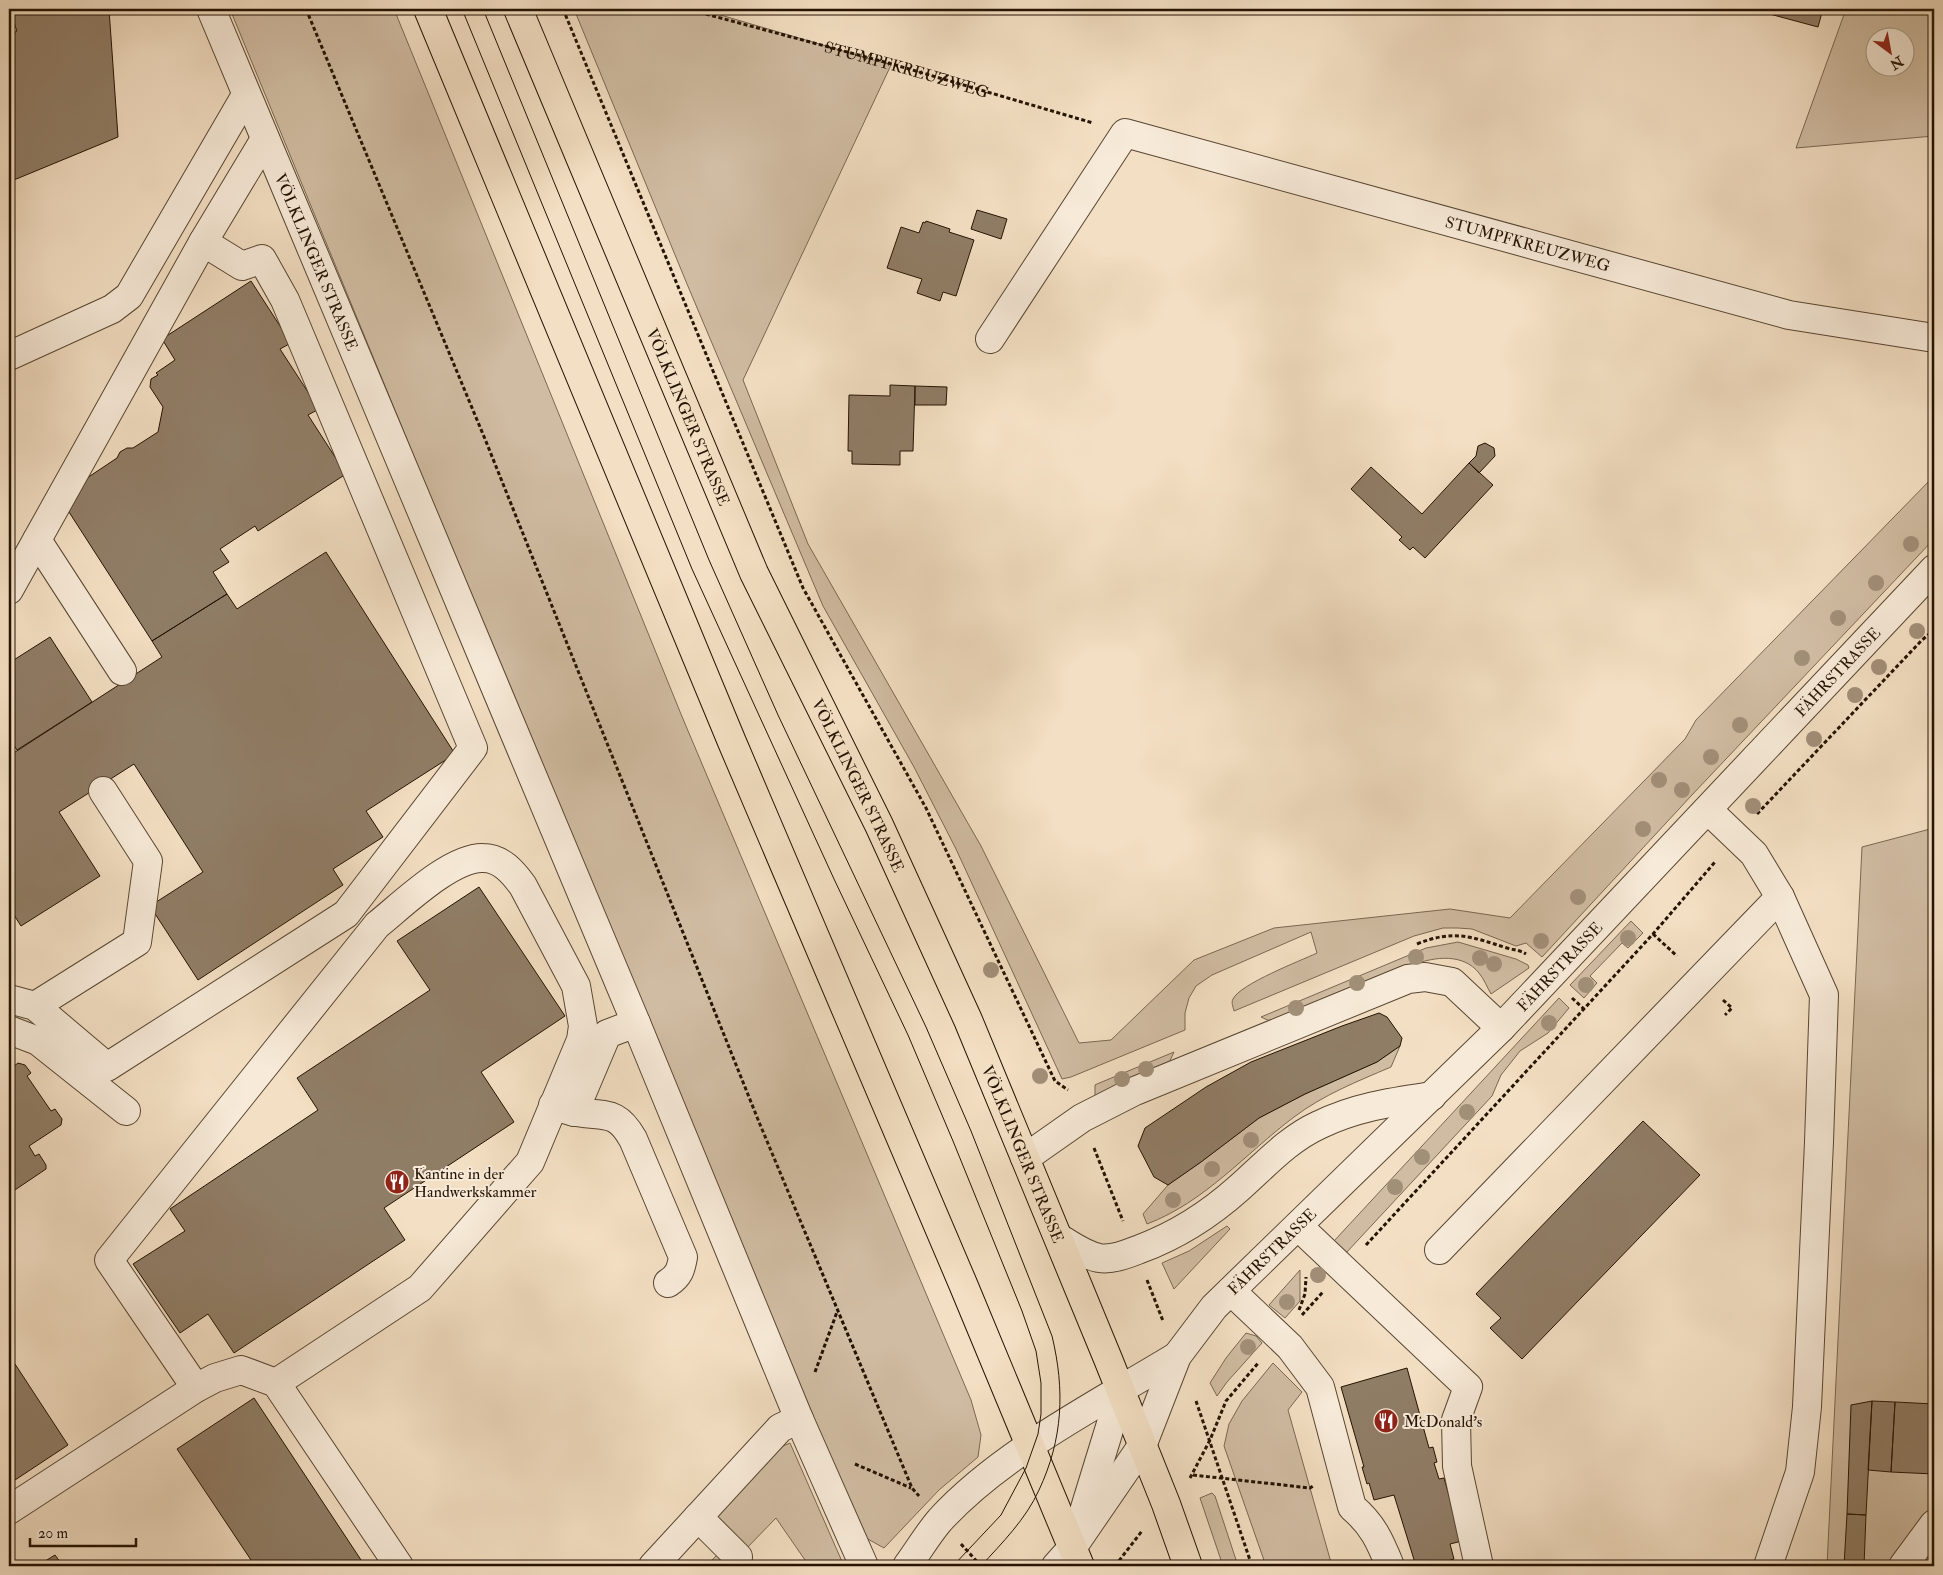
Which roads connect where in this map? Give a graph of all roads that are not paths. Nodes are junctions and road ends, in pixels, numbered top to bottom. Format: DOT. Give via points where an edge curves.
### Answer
graph roads {
  1 [pos="211,9"];
  2 [pos="428,9"];
  3 [pos="518,9"];
  4 [pos="246,95"];
  5 [pos="265,139"];
  6 [pos="203,242"];
  7 [pos="1934,338"];
  8 [pos="990,339"];
  9 [pos="9,356"];
  10 [pos="37,540"];
  11 [pos="1934,569"];
  12 [pos="9,590"];
  13 [pos="122,671"];
  14 [pos="104,791"];
  15 [pos="1708,810"];
  16 [pos="1780,897"];
  17 [pos="9,999"];
  18 [pos="35,1006"];
  19 [pos="636,1023"];
  20 [pos="1501,1028"];
  21 [pos="9,1030"];
  22 [pos="1432,1096"];
  23 [pos="564,1108"];
  24 [pos="126,1111"];
  25 [pos="1025,1158"];
  26 [pos="1298,1226"];
  27 [pos="1058,1238"];
  28 [pos="1439,1250"];
  29 [pos="668,1283"];
  30 [pos="1231,1291"];
  31 [pos="1178,1356"];
  32 [pos="276,1383"];
  33 [pos="196,1388"];
  34 [pos="1121,1391"];
  35 [pos="797,1414"];
  36 [pos="1030,1446"];
  37 [pos="1142,1446"];
  38 [pos="9,1510"];
  39 [pos="698,1517"];
  40 [pos="1934,1524"];
  41 [pos="738,1557"];
  42 [pos="1069,1560"];
  43 [pos="400,1566"];
  44 [pos="653,1566"];
  45 [pos="864,1566"];
  46 [pos="907,1566"];
  47 [pos="1188,1566"];
  48 [pos="1390,1566"];
  49 [pos="1479,1566"];
  50 [pos="1768,1566"];
  51 [pos="1903,1566"];
  1 -- 4 [label="street, VÖLKLINGER STRASSE"];
  2 -- 36 [label="main road" via="728,733"];
  3 -- 25 [label="main road, VÖLKLINGER STRASSE" via="754,572 883,834 968,1020"];
  4 -- 5 [label="street, VÖLKLINGER STRASSE"];
  4 -- 9 [label="street" via="129,296 112,309"];
  5 -- 6 [label="street"];
  5 -- 19 [label="street, VÖLKLINGER STRASSE"];
  6 -- 10 [label="street"];
  6 -- 18 [label="street" via="242,266 262,259 285,300 473,748 346,914 107,1067"];
  7 -- 8 [label="street, STUMPFKREUZWEG" via="1789,315 1124,133"];
  10 -- 12 [label="street"];
  10 -- 13 [label="street"];
  11 -- 15 [label="street, FÄHRSTRASSE"];
  14 -- 18 [label="street" via="148,861 137,942"];
  15 -- 16 [label="street" via="1754,854"];
  15 -- 20 [label="street, FÄHRSTRASSE"];
  16 -- 28 [label="street"];
  16 -- 50 [label="street" via="1824,995 1807,1407 1800,1472"];
  17 -- 18 [label="street"];
  19 -- 23 [label="street" via="607,1034"];
  19 -- 35 [label="street, VÖLKLINGER STRASSE"];
  20 -- 22 [label="street, FÄHRSTRASSE"];
  20 -- 25 [label="street" via="1452,982 1425,977 1408,979 1128,1095 1082,1118"];
  21 -- 24 [label="street" via="38,1041"];
  22 -- 26 [label="street, FÄHRSTRASSE"];
  22 -- 27 [label="street" via="1373,1104 1318,1125 1280,1151 1237,1190 1189,1225 1149,1246 1115,1258 1100,1258"];
  23 -- 29 [label="street" via="600,1114 625,1125 683,1257 681,1270"];
  23 -- 32 [label="street" via="530,1162 420,1288"];
  23 -- 33 [label="street" via="584,1026 576,986 512,871 500,862 485,858 458,863 377,925 109,1260"];
  25 -- 27 [label="main road, VÖLKLINGER STRASSE"];
  26 -- 30 [label="street, FÄHRSTRASSE"];
  26 -- 49 [label="street" via="1468,1387 1456,1420 1457,1466"];
  27 -- 34 [label="main road, VÖLKLINGER STRASSE"];
  30 -- 31 [label="street, FÄHRSTRASSE" via="1208,1314"];
  30 -- 48 [label="street" via="1287,1332 1290,1347 1320,1387 1352,1507 1367,1520 1382,1544"];
  31 -- 34 [label="street, FÄHRSTRASSE"];
  31 -- 37 [label="street, FÄHRSTRASSE"];
  32 -- 33 [label="street" via="241,1370"];
  32 -- 43 [label="street"];
  33 -- 38 [label="street"];
  34 -- 36 [label="street, FÄHRSTRASSE"];
  34 -- 37 [label="main road, VÖLKLINGER STRASSE"];
  34 -- 42 [label="street"];
  35 -- 39 [label="street" via="780,1428"];
  35 -- 45 [label="street, VÖLKLINGER STRASSE"];
  36 -- 42 [label="main road"];
  36 -- 46 [label="street, FÄHRSTRASSE" via="978,1485 940,1520"];
  37 -- 42 [label="street, FÄHRSTRASSE"];
  37 -- 47 [label="main road, VÖLKLINGER STRASSE"];
  39 -- 41 [label="street"];
  39 -- 44 [label="street"];
  40 -- 51 [label="street"];
}
